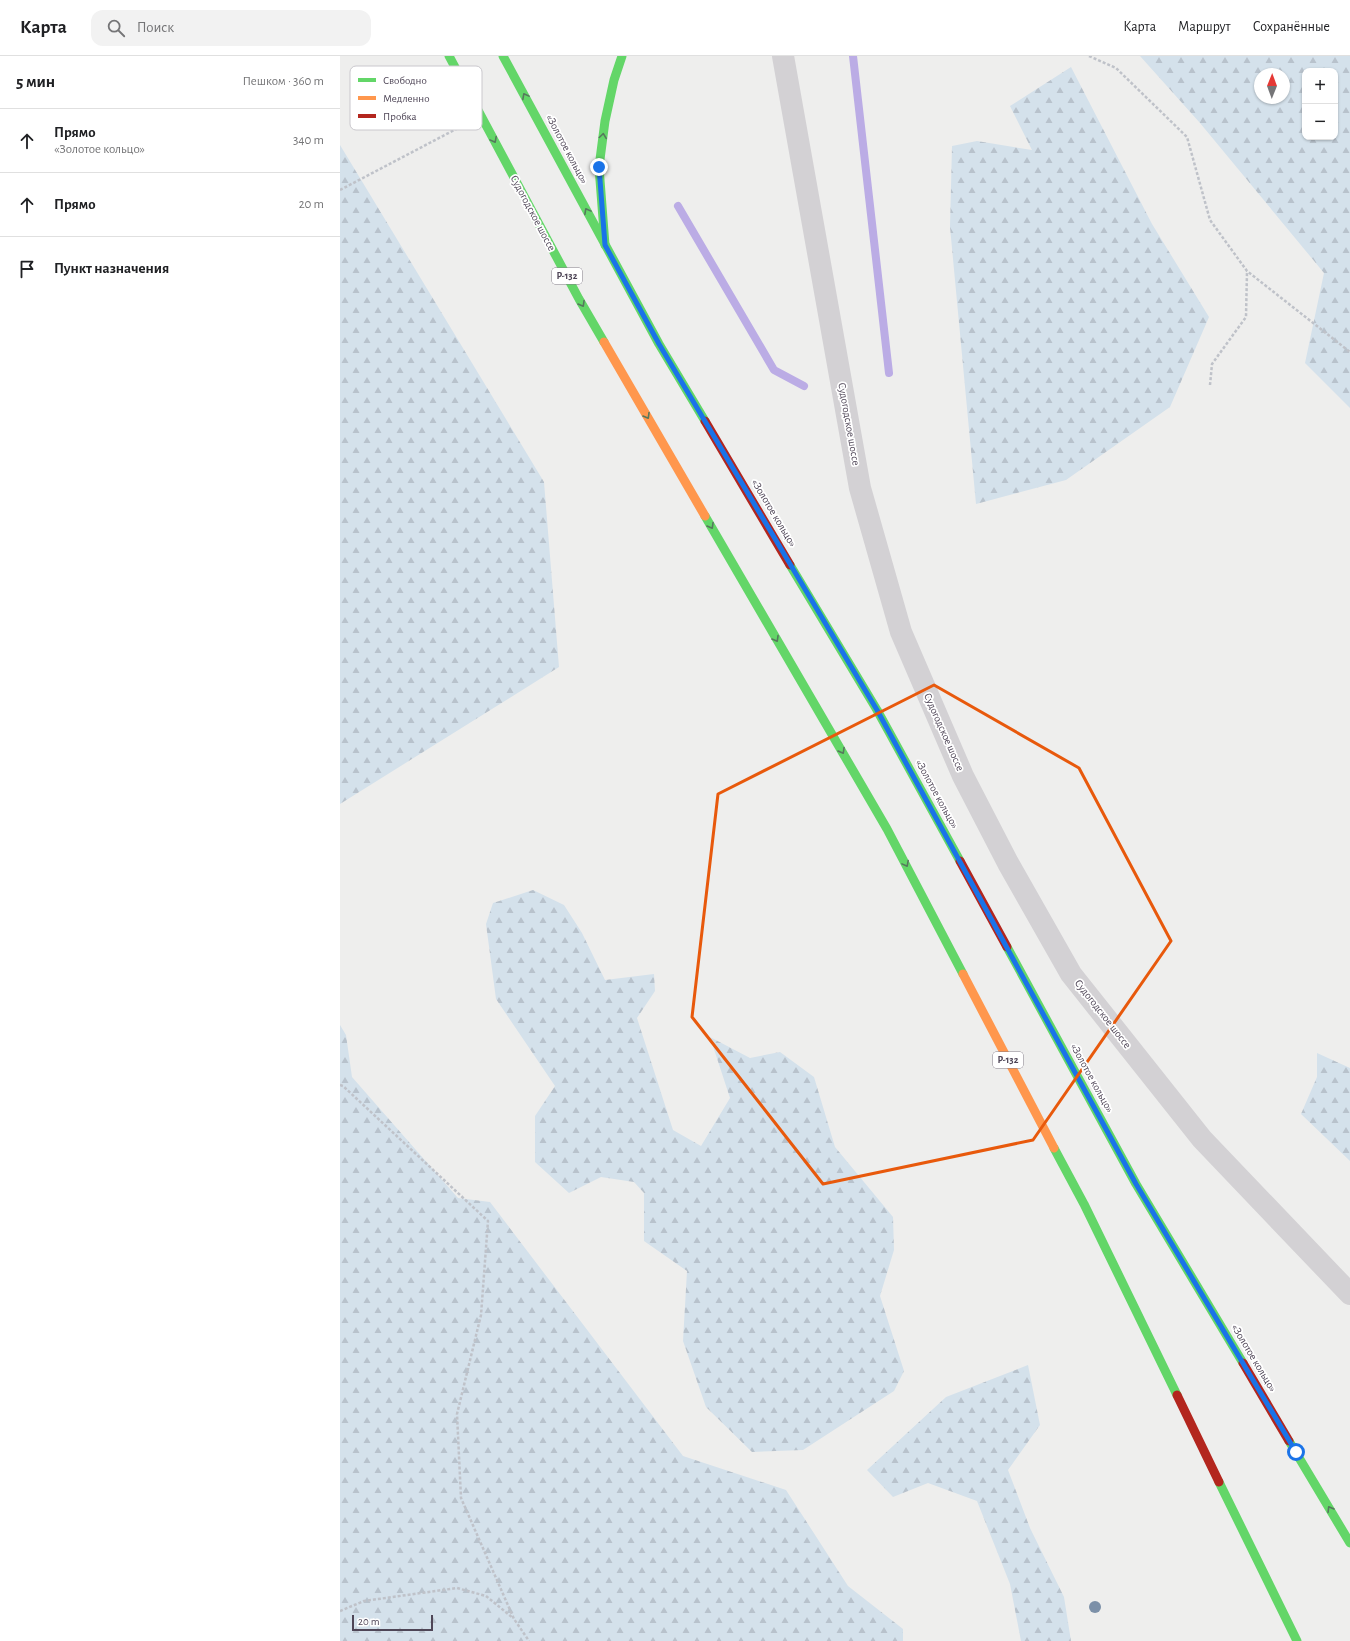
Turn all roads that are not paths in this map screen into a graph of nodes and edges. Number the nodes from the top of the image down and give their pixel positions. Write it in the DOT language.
graph roads {
  1 [pos="449,56"];
  2 [pos="503,56"];
  3 [pos="622,56"];
  4 [pos="783,56"];
  5 [pos="454,66"];
  6 [pos="482,118"];
  7 [pos="605,245"];
  8 [pos="1350,1294"];
  9 [pos="1350,1543"];
  10 [pos="1297,1641"];
  1 -- 5 [label="main road, Судогодское шоссе / Р-132, one-way"];
  7 -- 2 [label="main road, «Золотое кольцо», one-way"];
  7 -- 3 [label="main road, one-way"];
  4 -- 8 [label="street, Судогодское шоссе"];
  6 -- 10 [label="main road, Судогодское шоссе / Р-132, one-way"];
  9 -- 7 [label="main road, «Золотое кольцо», one-way"];
}
